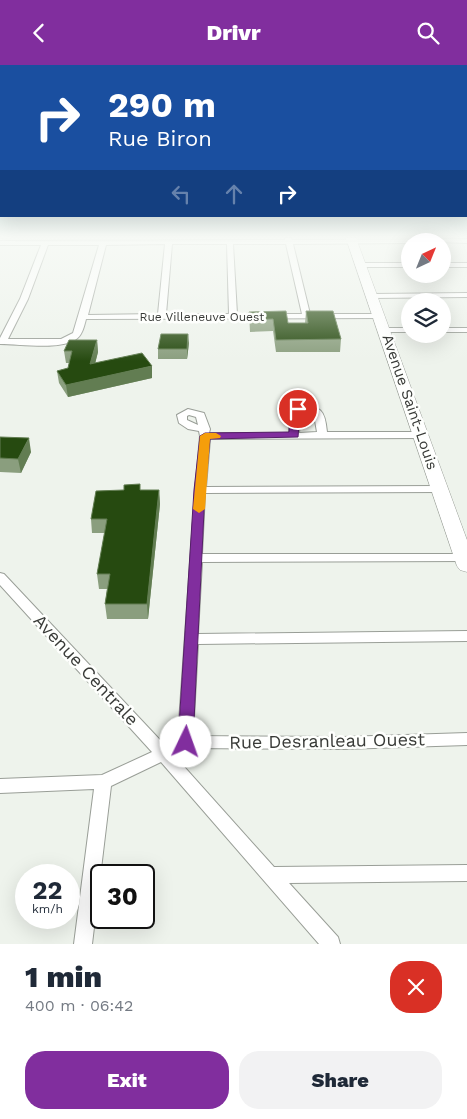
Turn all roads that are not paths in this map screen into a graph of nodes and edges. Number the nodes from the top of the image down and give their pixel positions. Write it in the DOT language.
graph roads {
  1 [pos="31,279"];
  2 [pos="94,279"];
  3 [pos="165,279"];
  4 [pos="232,279"];
  5 [pos="300,279"];
  6 [pos="367,279"];
  7 [pos="467,295"];
  8 [pos="373,296"];
  9 [pos="84,317"];
  10 [pos="162,317"];
  11 [pos="233,317"];
  12 [pos="307,317"];
  13 [pos="383,323"];
  14 [pos="401,328"];
  15 [pos="451,330"];
  16 [pos="467,330"];
  17 [pos="2,341"];
  18 [pos="294,435"];
  19 [pos="322,435"];
  20 [pos="422,435"];
  21 [pos="440,489"];
  22 [pos="200,490"];
  23 [pos="197,558"];
  24 [pos="466,562"];
  25 [pos="0,577"];
  26 [pos="467,636"];
  27 [pos="191,639"];
  28 [pos="467,739"];
  29 [pos="186,742"];
  30 [pos="161,751"];
  31 [pos="103,782"];
  32 [pos="0,786"];
  33 [pos="467,873"];
  34 [pos="270,875"];
  35 [pos="324,941"];
  36 [pos="82,944"];
  1 -- 17 [label="street"];
  2 -- 9 [label="street"];
  3 -- 10 [label="street"];
  4 -- 11 [label="street"];
  5 -- 12 [label="street"];
  6 -- 8 [label="main road, Avenue Saint-Louis"];
  7 -- 8 [label="street"];
  8 -- 13 [label="main road, Avenue Saint-Louis"];
  9 -- 10 [label="street, Rue Villeneuve Ouest"];
  9 -- 17 [label="street"];
  10 -- 11 [label="street, Rue Villeneuve Ouest"];
  11 -- 12 [label="street, Rue Villeneuve Ouest"];
  12 -- 13 [label="street, Rue Villeneuve Ouest"];
  13 -- 14 [label="street, Rue Villeneuve Ouest"];
  13 -- 20 [label="main road, Avenue Saint-Louis"];
  15 -- 16 [label="street"];
  18 -- 19 [label="street"];
  18 -- 19 [label="street"];
  18 -- 22 [label="street"];
  19 -- 20 [label="street"];
  20 -- 21 [label="main road, Avenue Saint-Louis"];
  21 -- 22 [label="street"];
  21 -- 24 [label="main road, Avenue Saint-Louis"];
  22 -- 23 [label="street"];
  23 -- 24 [label="street"];
  23 -- 27 [label="street"];
  25 -- 30 [label="street, Avenue Centrale"];
  26 -- 27 [label="street"];
  27 -- 29 [label="street"];
  28 -- 29 [label="street, Rue Desranleau Ouest"];
  29 -- 30 [label="street, Rue Desranleau Ouest"];
  30 -- 31 [label="street, Rue Desranleau Ouest"];
  30 -- 34 [label="street, Avenue Centrale"];
  31 -- 32 [label="street"];
  31 -- 36 [label="street"];
  33 -- 34 [label="street"];
  34 -- 35 [label="street, Avenue Centrale"];
}
